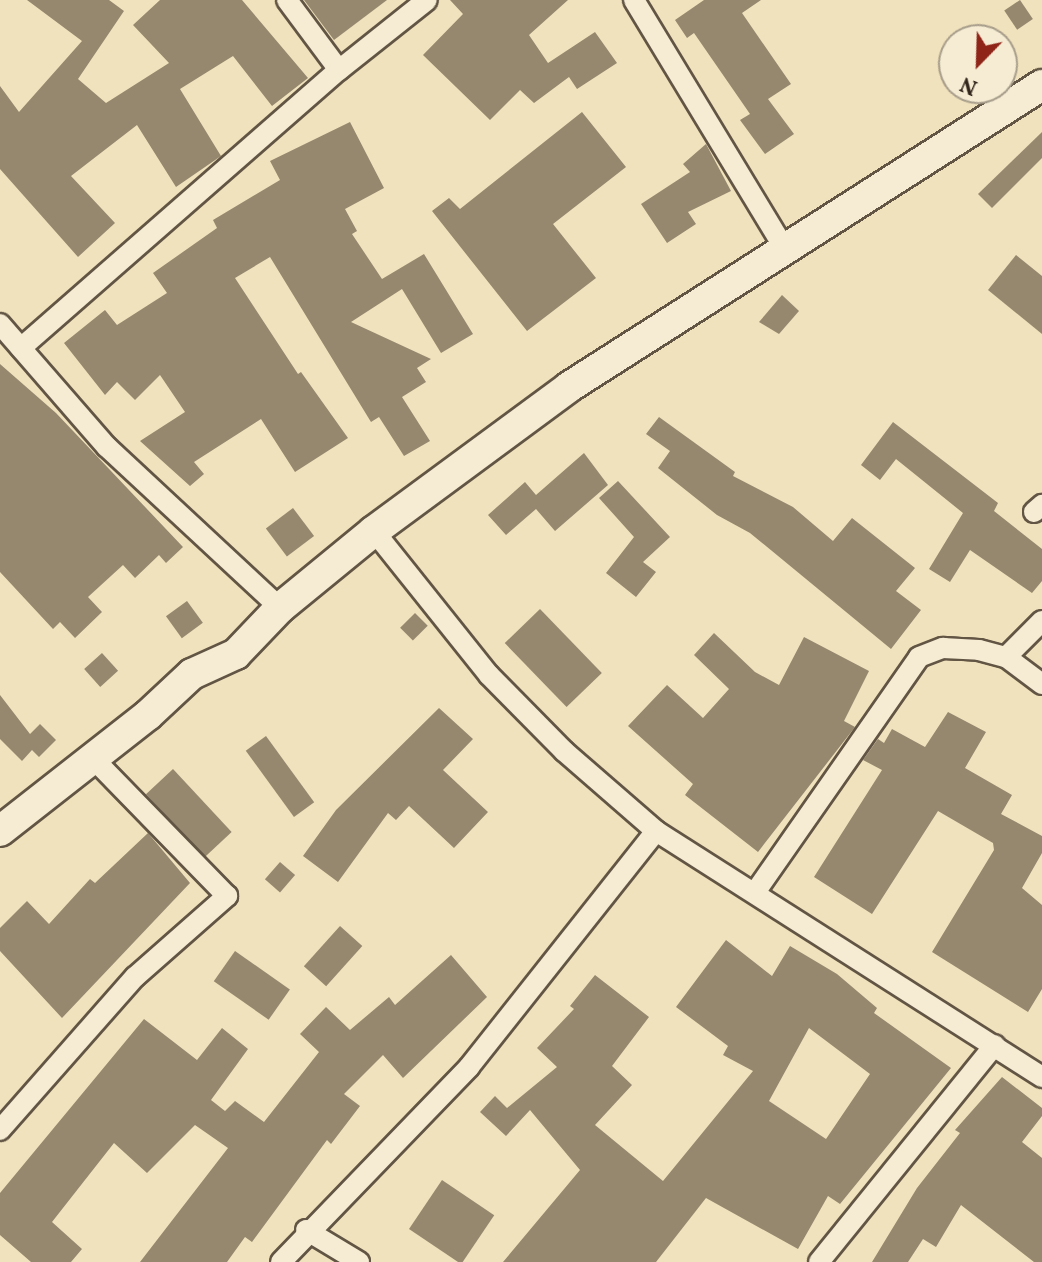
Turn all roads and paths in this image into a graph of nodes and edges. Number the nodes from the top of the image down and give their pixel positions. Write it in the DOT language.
graph roads {
  1 [pos="287,0"];
  2 [pos="427,0"];
  3 [pos="634,0"];
  4 [pos="339,70"];
  5 [pos="1038,94"];
  6 [pos="783,246"];
  7 [pos="0,324"];
  8 [pos="21,348"];
  9 [pos="374,531"];
  10 [pos="280,608"];
  11 [pos="1042,621"];
  12 [pos="1006,657"];
  13 [pos="1042,684"];
  14 [pos="92,757"];
  15 [pos="0,831"];
  16 [pos="656,831"];
  17 [pos="756,891"];
  18 [pos="995,1045"];
  19 [pos="1042,1077"];
  20 [pos="0,1130"];
  21 [pos="306,1230"];
  22 [pos="281,1262"];
  23 [pos="359,1262"];
  24 [pos="819,1262"];
  1 -- 4 [label="street"];
  2 -- 4 [label="street"];
  3 -- 6 [label="street"];
  4 -- 8 [label="street"];
  5 -- 6 [label="main road"];
  6 -- 9 [label="main road"];
  7 -- 8 [label="street"];
  8 -- 10 [label="street"];
  9 -- 10 [label="main road"];
  9 -- 16 [label="street"];
  10 -- 14 [label="main road"];
  11 -- 12 [label="street"];
  12 -- 13 [label="street"];
  12 -- 17 [label="street"];
  14 -- 15 [label="main road"];
  14 -- 20 [label="street"];
  16 -- 17 [label="street"];
  16 -- 21 [label="street"];
  17 -- 18 [label="street"];
  18 -- 19 [label="street"];
  18 -- 24 [label="street"];
  21 -- 22 [label="street"];
  21 -- 23 [label="street"];
}
